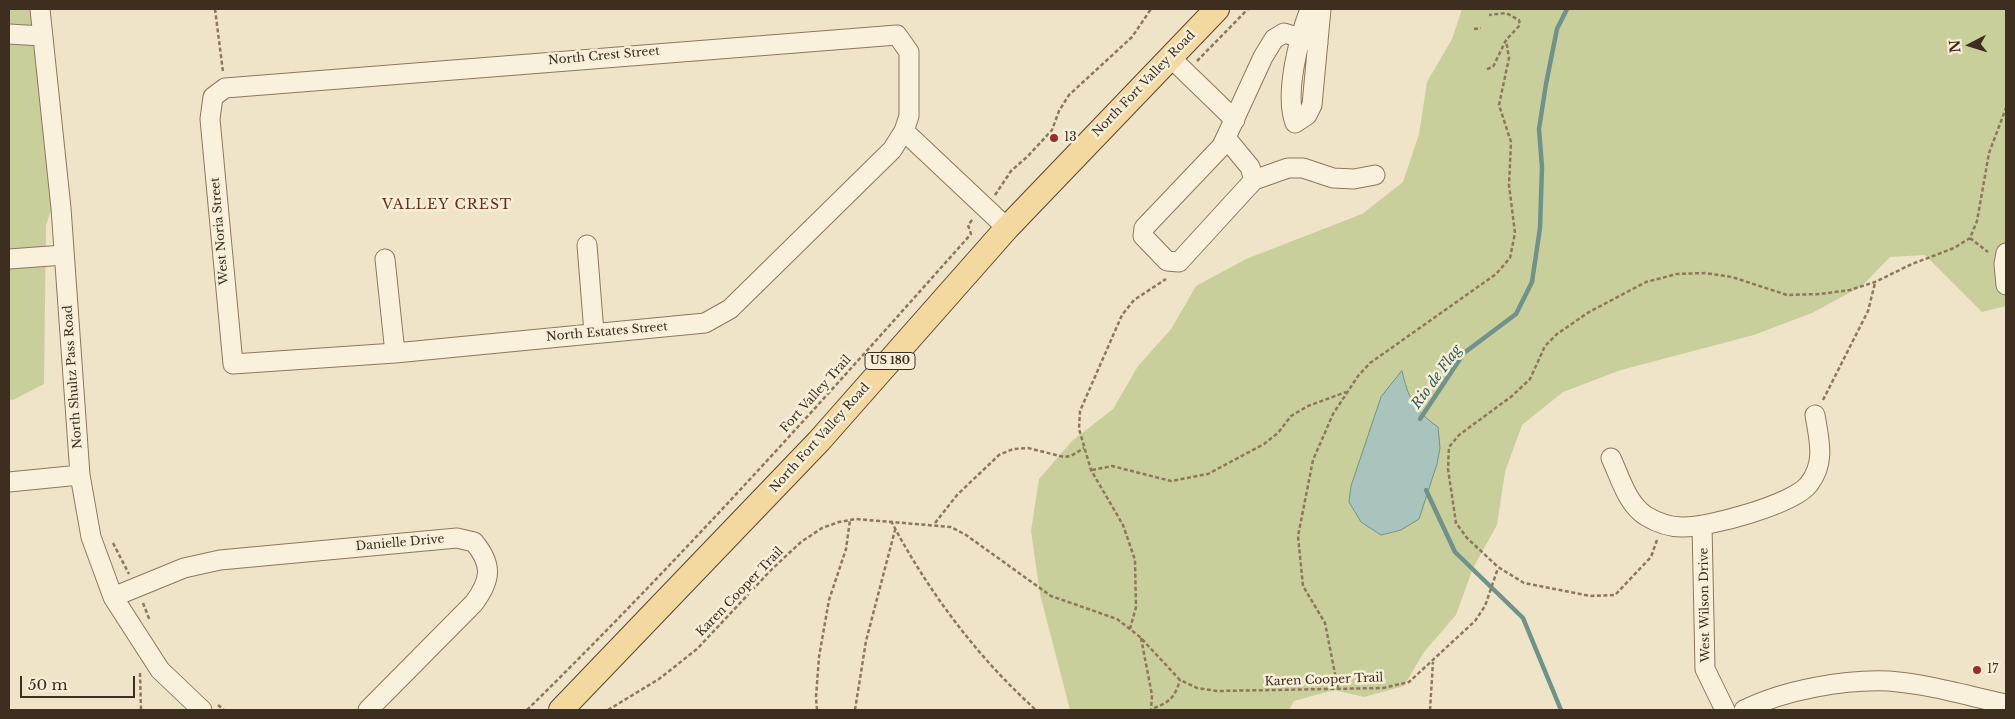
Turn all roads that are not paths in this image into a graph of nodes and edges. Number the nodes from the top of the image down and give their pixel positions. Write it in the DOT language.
graph roads {
  1 [pos="40,9"];
  2 [pos="1217,9"];
  3 [pos="1310,9"];
  4 [pos="1321,9"];
  5 [pos="9,34"];
  6 [pos="42,36"];
  7 [pos="1310,40"];
  8 [pos="1178,64"];
  9 [pos="219,93"];
  10 [pos="1235,120"];
  11 [pos="904,131"];
  12 [pos="1226,138"];
  13 [pos="1375,175"];
  14 [pos="1254,180"];
  15 [pos="1007,228"];
  16 [pos="588,245"];
  17 [pos="64,255"];
  18 [pos="2005,258"];
  19 [pos="9,259"];
  20 [pos="385,259"];
  21 [pos="2006,285"];
  22 [pos="594,333"];
  23 [pos="395,353"];
  24 [pos="233,364"];
  25 [pos="1815,415"];
  26 [pos="1611,458"];
  27 [pos="80,475"];
  28 [pos="9,482"];
  29 [pos="1702,525"];
  30 [pos="113,597"];
  31 [pos="2006,704"];
  32 [pos="209,707"];
  33 [pos="368,710"];
  34 [pos="561,710"];
  35 [pos="1725,710"];
  36 [pos="1744,710"];
  1 -- 6 [label="street, North Shultz Pass Road"];
  2 -- 8 [label="main road, North Fort Valley Road / US 180"];
  3 -- 7 [label="street"];
  4 -- 7 [label="street"];
  5 -- 6 [label="street"];
  6 -- 17 [label="street, North Shultz Pass Road"];
  7 -- 10 [label="street"];
  8 -- 10 [label="street"];
  8 -- 15 [label="main road, North Fort Valley Road / US 180"];
  9 -- 11 [label="street, North Crest Street"];
  9 -- 24 [label="street, West Noria Street"];
  10 -- 12 [label="street"];
  11 -- 15 [label="street"];
  11 -- 22 [label="street, North Estates Street"];
  12 -- 14 [label="street"];
  12 -- 14 [label="street"];
  13 -- 14 [label="street"];
  15 -- 34 [label="main road, North Fort Valley Road / US 180"];
  16 -- 22 [label="street"];
  17 -- 19 [label="street"];
  17 -- 27 [label="street, North Shultz Pass Road"];
  18 -- 21 [label="street"];
  20 -- 23 [label="street"];
  22 -- 23 [label="street, North Estates Street"];
  23 -- 24 [label="street, North Estates Street"];
  25 -- 29 [label="street"];
  26 -- 29 [label="street"];
  27 -- 28 [label="street"];
  27 -- 30 [label="street, North Shultz Pass Road"];
  29 -- 35 [label="street, West Wilson Drive"];
  30 -- 32 [label="street, North Shultz Pass Road"];
  30 -- 33 [label="street, Danielle Drive"];
  31 -- 36 [label="street"];
}
